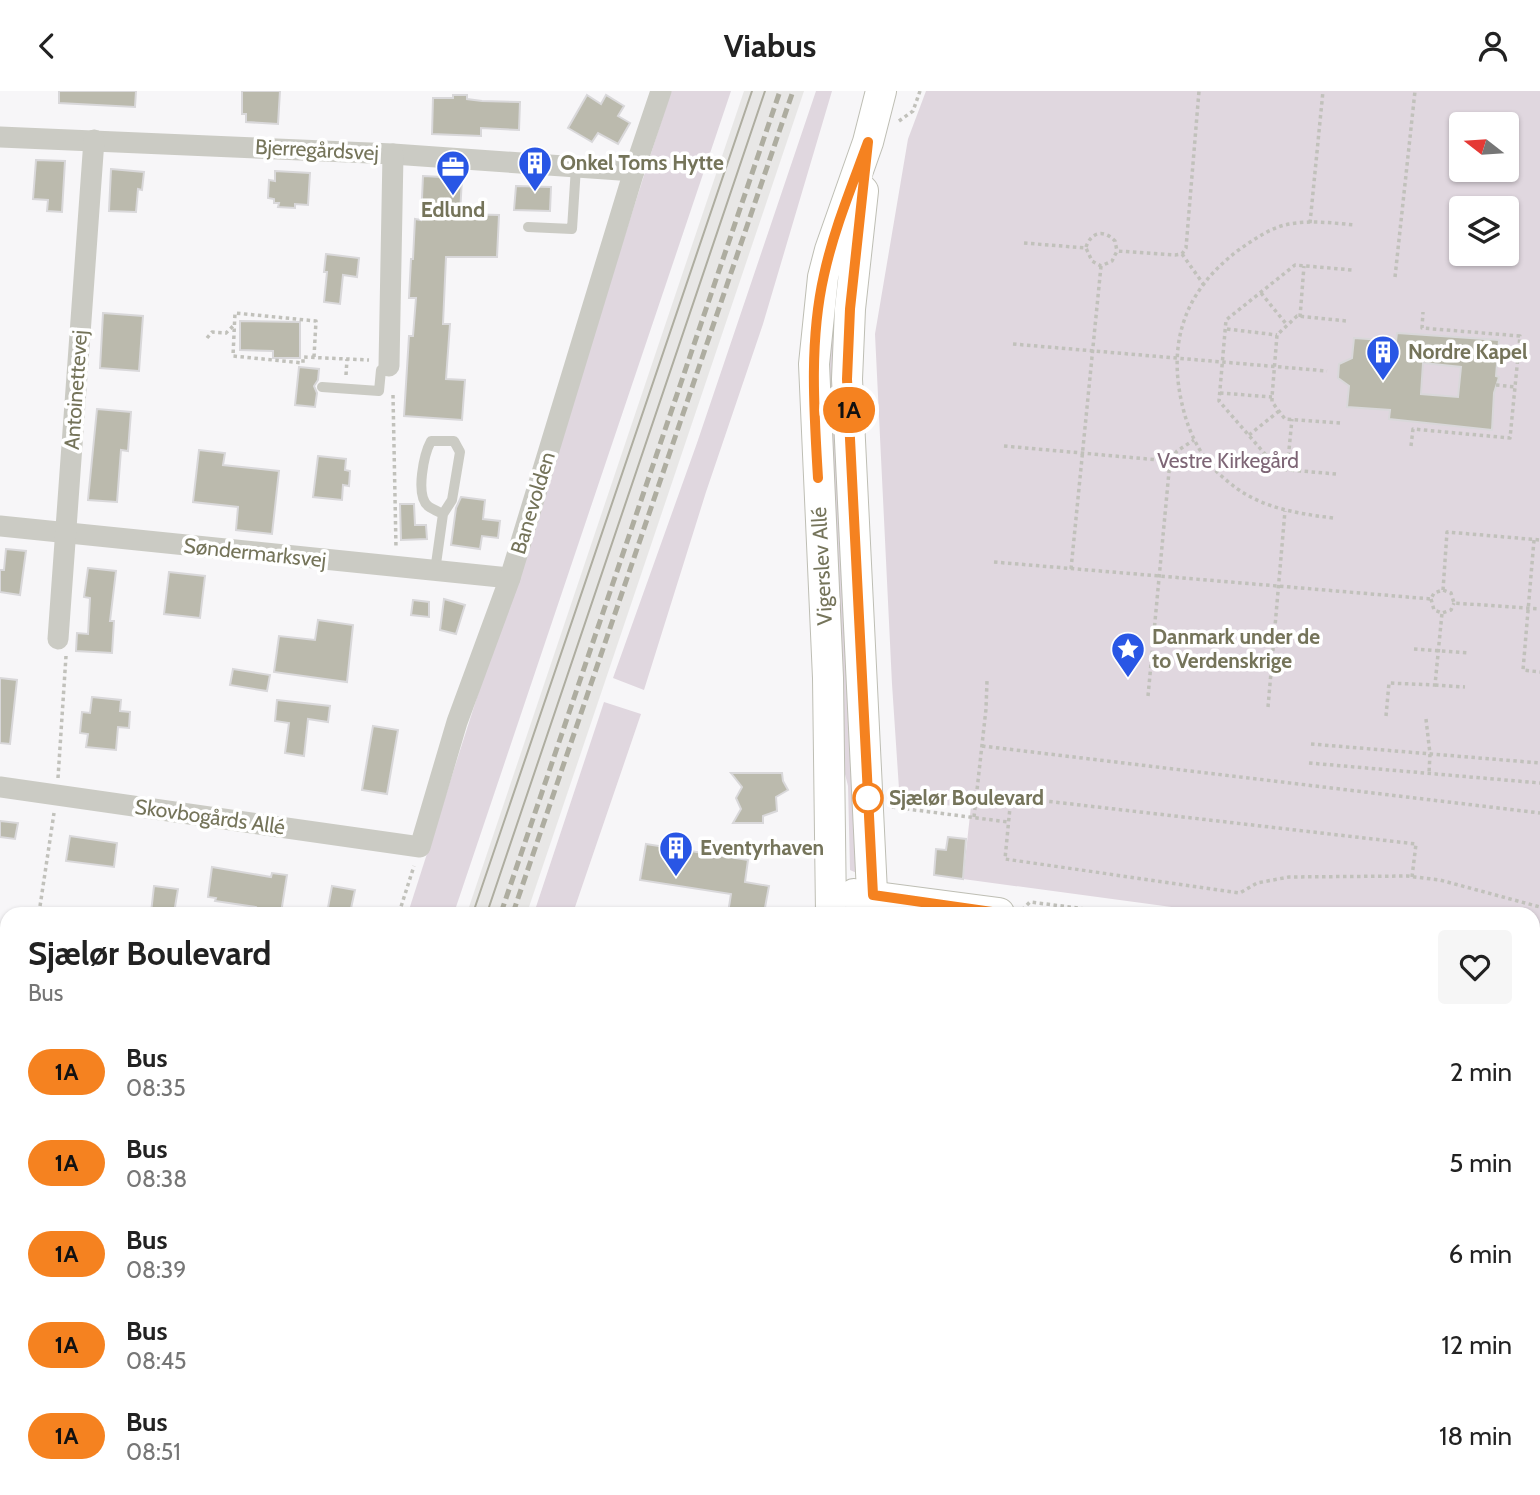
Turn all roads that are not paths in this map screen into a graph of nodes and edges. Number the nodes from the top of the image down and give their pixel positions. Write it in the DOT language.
graph roads {
  1 [pos="661,91"];
  2 [pos="881,91"];
  3 [pos="0,137"];
  4 [pos="94,140"];
  5 [pos="868,142"];
  6 [pos="393,154"];
  7 [pos="576,167"];
  8 [pos="635,171"];
  9 [pos="528,227"];
  10 [pos="389,363"];
  11 [pos="322,387"];
  12 [pos="443,514"];
  13 [pos="0,526"];
  14 [pos="66,534"];
  15 [pos="435,571"];
  16 [pos="510,578"];
  17 [pos="58,639"];
  18 [pos="0,787"];
  19 [pos="420,847"];
  20 [pos="831,903"];
  21 [pos="873,904"];
  22 [pos="915,907"];
  1 -- 8 [label="street, Banevolden"];
  2 -- 5 [label="street, Vigerslev Allé"];
  3 -- 4 [label="street, Bjerregårdsvej"];
  4 -- 6 [label="street, Bjerregårdsvej"];
  4 -- 14 [label="street, Antoinettevej"];
  5 -- 20 [label="street, Vigerslev Allé"];
  5 -- 21 [label="street, Vigerslev Allé"];
  6 -- 7 [label="street, Bjerregårdsvej"];
  6 -- 10 [label="street"];
  7 -- 8 [label="street, Bjerregårdsvej"];
  7 -- 9 [label="lane"];
  8 -- 16 [label="street, Banevolden"];
  10 -- 11 [label="lane"];
  12 -- 12 [label="lane"];
  12 -- 15 [label="lane"];
  13 -- 14 [label="street, Søndermarksvej"];
  14 -- 15 [label="street, Søndermarksvej"];
  14 -- 17 [label="street, Antoinettevej"];
  15 -- 16 [label="street, Søndermarksvej"];
  16 -- 19 [label="street, Banevolden"];
  18 -- 19 [label="street, Skovbogårds Allé"];
  20 -- 21 [label="street"];
  21 -- 22 [label="street"];
}
